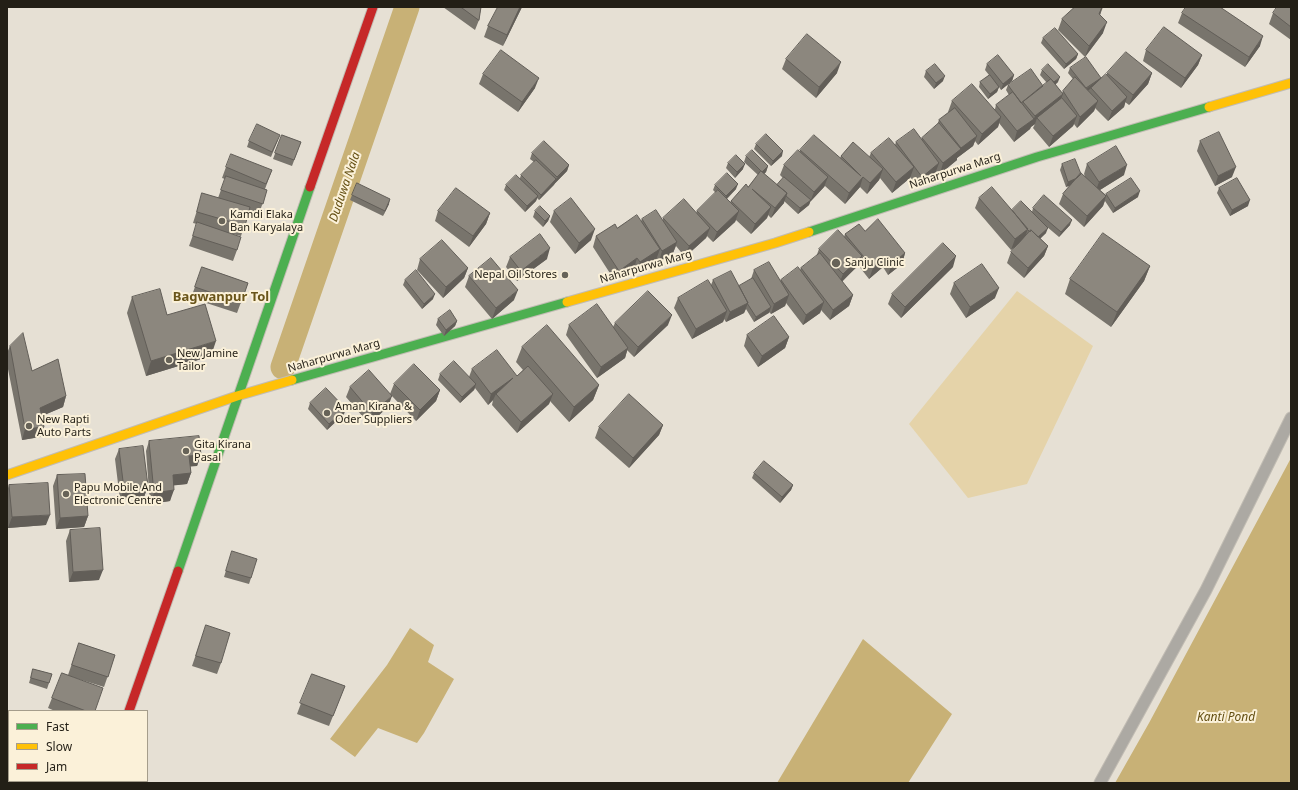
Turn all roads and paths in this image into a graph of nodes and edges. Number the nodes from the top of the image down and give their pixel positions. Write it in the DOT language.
graph roads {
  1 [pos="373,7"];
  2 [pos="1291,83"];
  3 [pos="237,396"];
  4 [pos="1291,418"];
  5 [pos="7,475"];
  6 [pos="129,710"];
  7 [pos="1100,783"];
  1 -- 3 [label="main road"];
  2 -- 3 [label="main road, Naharpurwa Marg"];
  3 -- 5 [label="main road, Naharpurwa Marg"];
  3 -- 6 [label="main road"];
  4 -- 7 [label="lane"];
}
